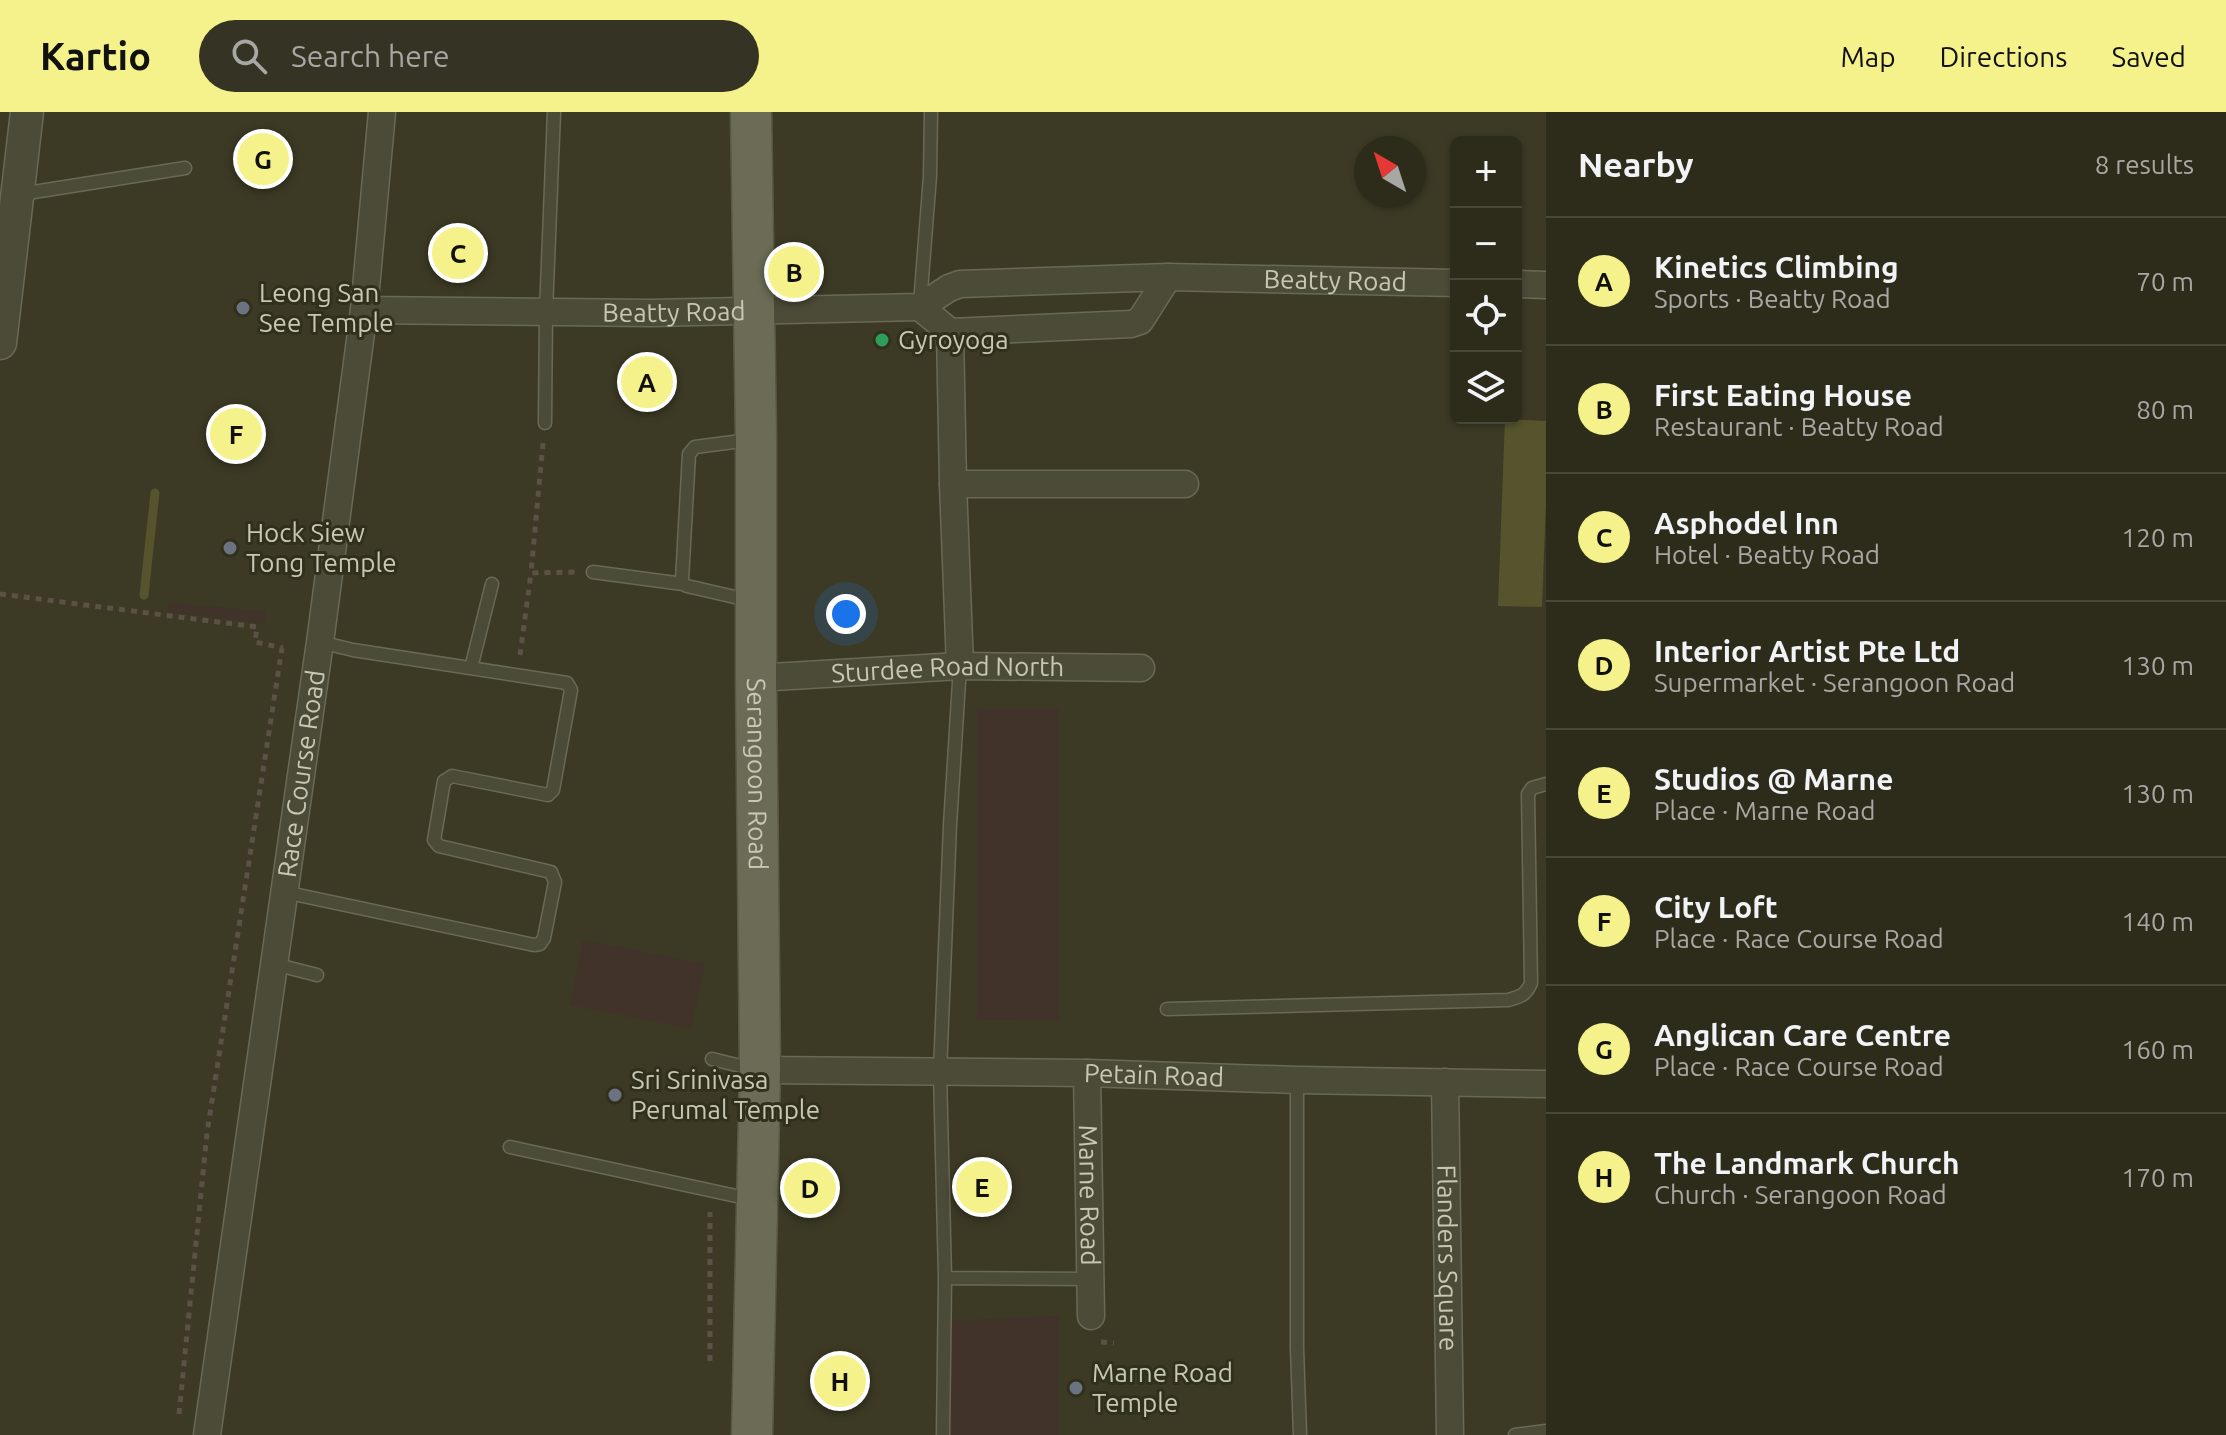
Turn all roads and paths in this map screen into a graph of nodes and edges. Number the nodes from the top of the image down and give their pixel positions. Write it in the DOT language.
graph roads {
  1 [pos="27,112"];
  2 [pos="382,112"];
  3 [pos="554,112"];
  4 [pos="751,112"];
  5 [pos="931,112"];
  6 [pos="185,168"];
  7 [pos="18,195"];
  8 [pos="1168,277"];
  9 [pos="1450,283"];
  10 [pos="1522,284"];
  11 [pos="1546,285"];
  12 [pos="3,291"];
  13 [pos="920,307"];
  14 [pos="364,310"];
  15 [pos="546,312"];
  16 [pos="753,312"];
  17 [pos="950,332"];
  18 [pos="0,343"];
  19 [pos="545,423"];
  20 [pos="756,439"];
  21 [pos="953,484"];
  22 [pos="1185,484"];
  23 [pos="593,572"];
  24 [pos="531,573"];
  25 [pos="492,584"];
  26 [pos="683,584"];
  27 [pos="0,594"];
  28 [pos="756,602"];
  29 [pos="319,647"];
  30 [pos="282,648"];
  31 [pos="960,666"];
  32 [pos="471,668"];
  33 [pos="1141,668"];
  34 [pos="518,675"];
  35 [pos="756,678"];
  36 [pos="1546,784"];
  37 [pos="284,892"];
  38 [pos="274,964"];
  39 [pos="317,975"];
  40 [pos="1167,1009"];
  41 [pos="712,1059"];
  42 [pos="760,1070"];
  43 [pos="940,1072"];
  44 [pos="1087,1073"];
  45 [pos="1297,1080"];
  46 [pos="1445,1082"];
  47 [pos="1546,1084"];
  48 [pos="510,1147"];
  49 [pos="710,1191"];
  50 [pos="758,1201"];
  51 [pos="945,1278"];
  52 [pos="1091,1279"];
  53 [pos="1091,1316"];
  54 [pos="710,1361"];
  55 [pos="178,1419"];
  56 [pos="1546,1431"];
  57 [pos="207,1435"];
  58 [pos="752,1435"];
  59 [pos="943,1435"];
  60 [pos="1300,1435"];
  61 [pos="1450,1435"];
  62 [pos="1515,1435"];
  1 -- 7 [label="street"];
  2 -- 14 [label="street, Race Course Road"];
  3 -- 15 [label="lane"];
  4 -- 16 [label="main road, Serangoon Road"];
  5 -- 13 [label="lane"];
  6 -- 7 [label="lane"];
  7 -- 12 [label="street"];
  8 -- 9 [label="street, Beatty Road"];
  8 -- 13 [label="street, Beatty Road"];
  8 -- 17 [label="street"];
  10 -- 11 [label="street"];
  12 -- 18 [label="street"];
  13 -- 16 [label="street, Beatty Road"];
  13 -- 17 [label="street"];
  14 -- 15 [label="street, Beatty Road"];
  14 -- 29 [label="street, Race Course Road"];
  15 -- 16 [label="street, Beatty Road"];
  15 -- 19 [label="lane"];
  16 -- 20 [label="main road, Serangoon Road"];
  17 -- 21 [label="street"];
  19 -- 24 [label="path"];
  20 -- 26 [label="lane"];
  20 -- 28 [label="main road, Serangoon Road"];
  21 -- 22 [label="street"];
  21 -- 31 [label="street"];
  23 -- 24 [label="path"];
  23 -- 26 [label="lane"];
  24 -- 34 [label="path"];
  25 -- 32 [label="lane"];
  26 -- 28 [label="lane"];
  27 -- 30 [label="path"];
  28 -- 35 [label="main road, Serangoon Road"];
  29 -- 30 [label="path"];
  29 -- 32 [label="lane"];
  29 -- 37 [label="street, Race Course Road"];
  30 -- 55 [label="path"];
  31 -- 33 [label="street, Sturdee Road North"];
  31 -- 35 [label="street, Sturdee Road North"];
  31 -- 43 [label="lane"];
  32 -- 34 [label="lane"];
  34 -- 37 [label="lane"];
  35 -- 42 [label="main road, Serangoon Road"];
  36 -- 40 [label="lane"];
  37 -- 38 [label="street, Race Course Road"];
  38 -- 39 [label="lane"];
  38 -- 57 [label="street, Race Course Road"];
  41 -- 42 [label="lane"];
  42 -- 43 [label="street, Petain Road"];
  42 -- 50 [label="main road, Serangoon Road"];
  43 -- 44 [label="street, Petain Road"];
  43 -- 51 [label="lane"];
  44 -- 45 [label="street, Petain Road"];
  44 -- 52 [label="street, Marne Road"];
  45 -- 46 [label="street, Petain Road"];
  45 -- 60 [label="lane"];
  46 -- 47 [label="street, Petain Road"];
  46 -- 61 [label="street, Flanders Square"];
  48 -- 49 [label="lane"];
  49 -- 50 [label="lane"];
  49 -- 54 [label="path"];
  50 -- 58 [label="main road, Serangoon Road"];
  51 -- 52 [label="lane"];
  51 -- 59 [label="lane"];
  52 -- 53 [label="street, Marne Road"];
  56 -- 62 [label="lane"];
}
